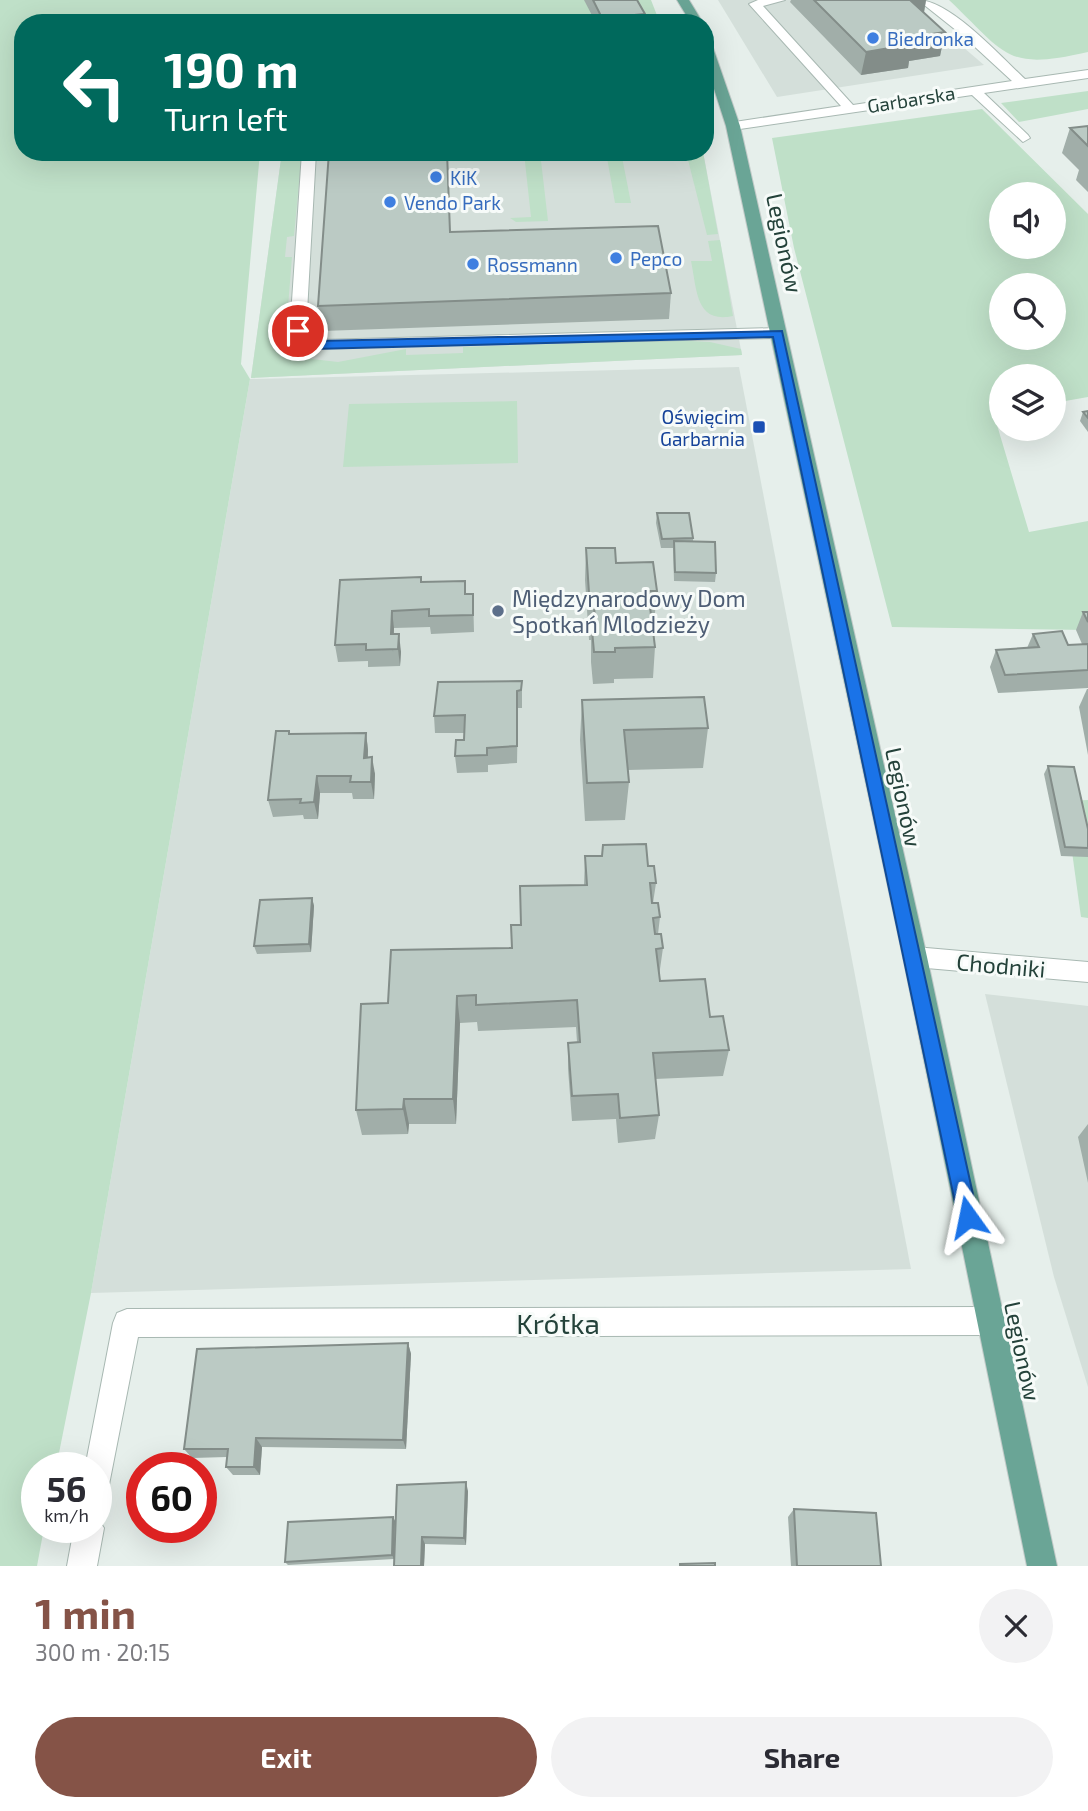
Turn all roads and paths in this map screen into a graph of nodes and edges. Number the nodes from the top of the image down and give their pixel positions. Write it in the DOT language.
graph roads {
  1 [pos="779,0"];
  2 [pos="924,0"];
  3 [pos="714,69"];
  4 [pos="1088,74"];
  5 [pos="1021,83"];
  6 [pos="974,90"];
  7 [pos="850,109"];
  8 [pos="733,126"];
  9 [pos="1023,138"];
  10 [pos="308,161"];
  11 [pos="778,333"];
  12 [pos="915,957"];
  13 [pos="1088,972"];
  14 [pos="990,1321"];
  15 [pos="103,1452"];
  16 [pos="86,1543"];
  17 [pos="82,1566"];
  18 [pos="1042,1566"];
  1 -- 7 [label="street"];
  2 -- 5 [label="street"];
  3 -- 8 [label="main road, Legionów"];
  4 -- 5 [label="street, Garbarska"];
  5 -- 6 [label="street, Garbarska"];
  6 -- 7 [label="street, Garbarska"];
  6 -- 9 [label="street"];
  7 -- 8 [label="street, Garbarska"];
  8 -- 11 [label="main road, Legionów"];
  10 -- 11 [label="street"];
  11 -- 12 [label="main road, Legionów"];
  12 -- 13 [label="street, Chodniki"];
  12 -- 14 [label="main road, Legionów"];
  14 -- 15 [label="street, Krótka"];
  14 -- 18 [label="main road, Legionów"];
  16 -- 17 [label="street"];
}
